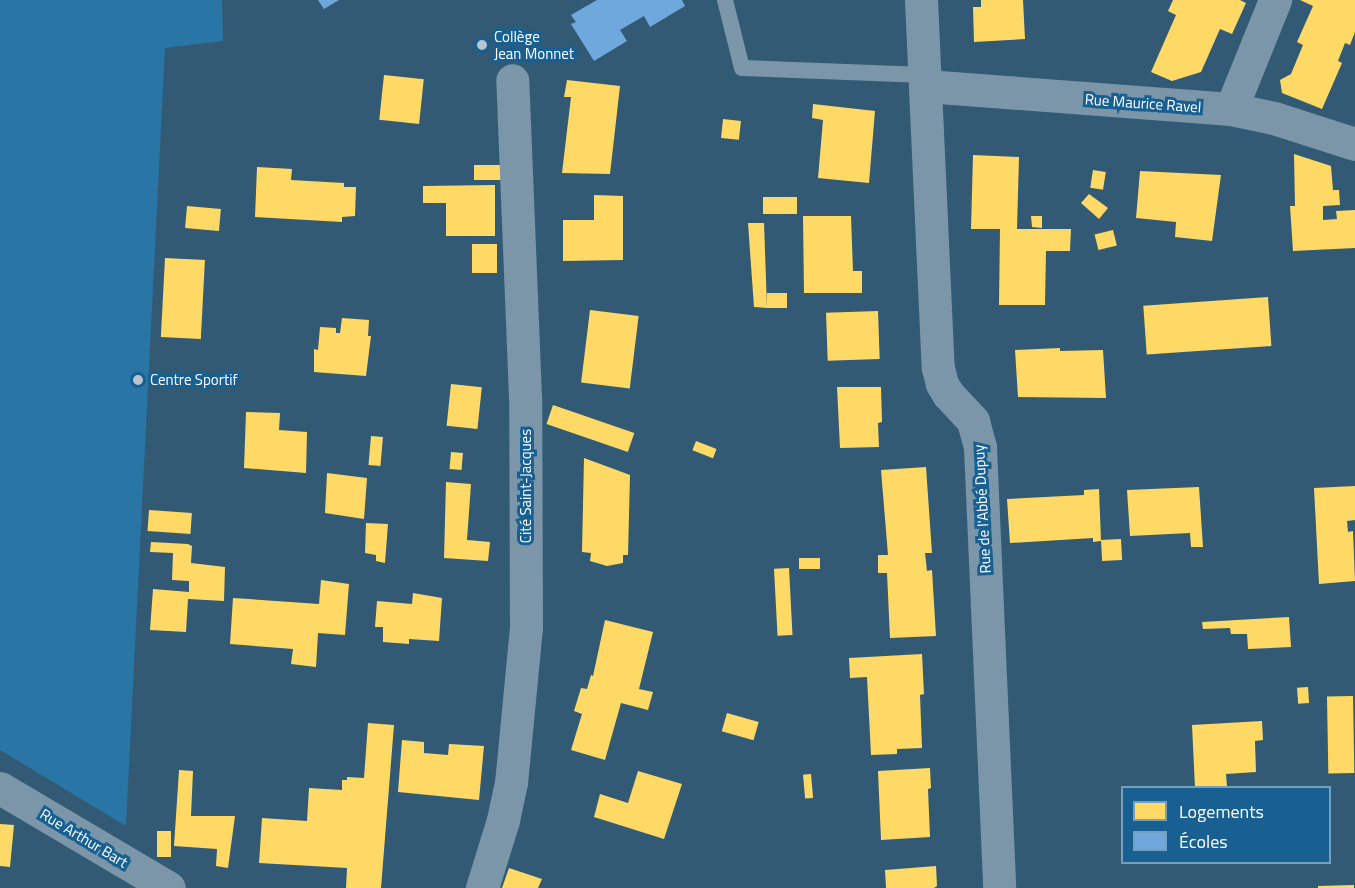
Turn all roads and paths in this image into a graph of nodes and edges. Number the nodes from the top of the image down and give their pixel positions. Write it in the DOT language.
graph roads {
  1 [pos="725,0"];
  2 [pos="921,0"];
  3 [pos="1275,0"];
  4 [pos="512,80"];
  5 [pos="925,81"];
  6 [pos="1231,109"];
  7 [pos="1355,144"];
  8 [pos="0,788"];
  9 [pos="169,888"];
  10 [pos="482,888"];
  11 [pos="999,888"];
  1 -- 5 [label="lane"];
  2 -- 5 [label="street, Rue de l'Abbé Dupuy"];
  3 -- 6 [label="street"];
  4 -- 10 [label="street, Cité Saint-Jacques"];
  5 -- 6 [label="street, Rue Maurice Ravel"];
  5 -- 11 [label="street, Rue de l'Abbé Dupuy"];
  6 -- 7 [label="street, Rue Maurice Ravel"];
  8 -- 9 [label="street, Rue Arthur Bart"];
}
